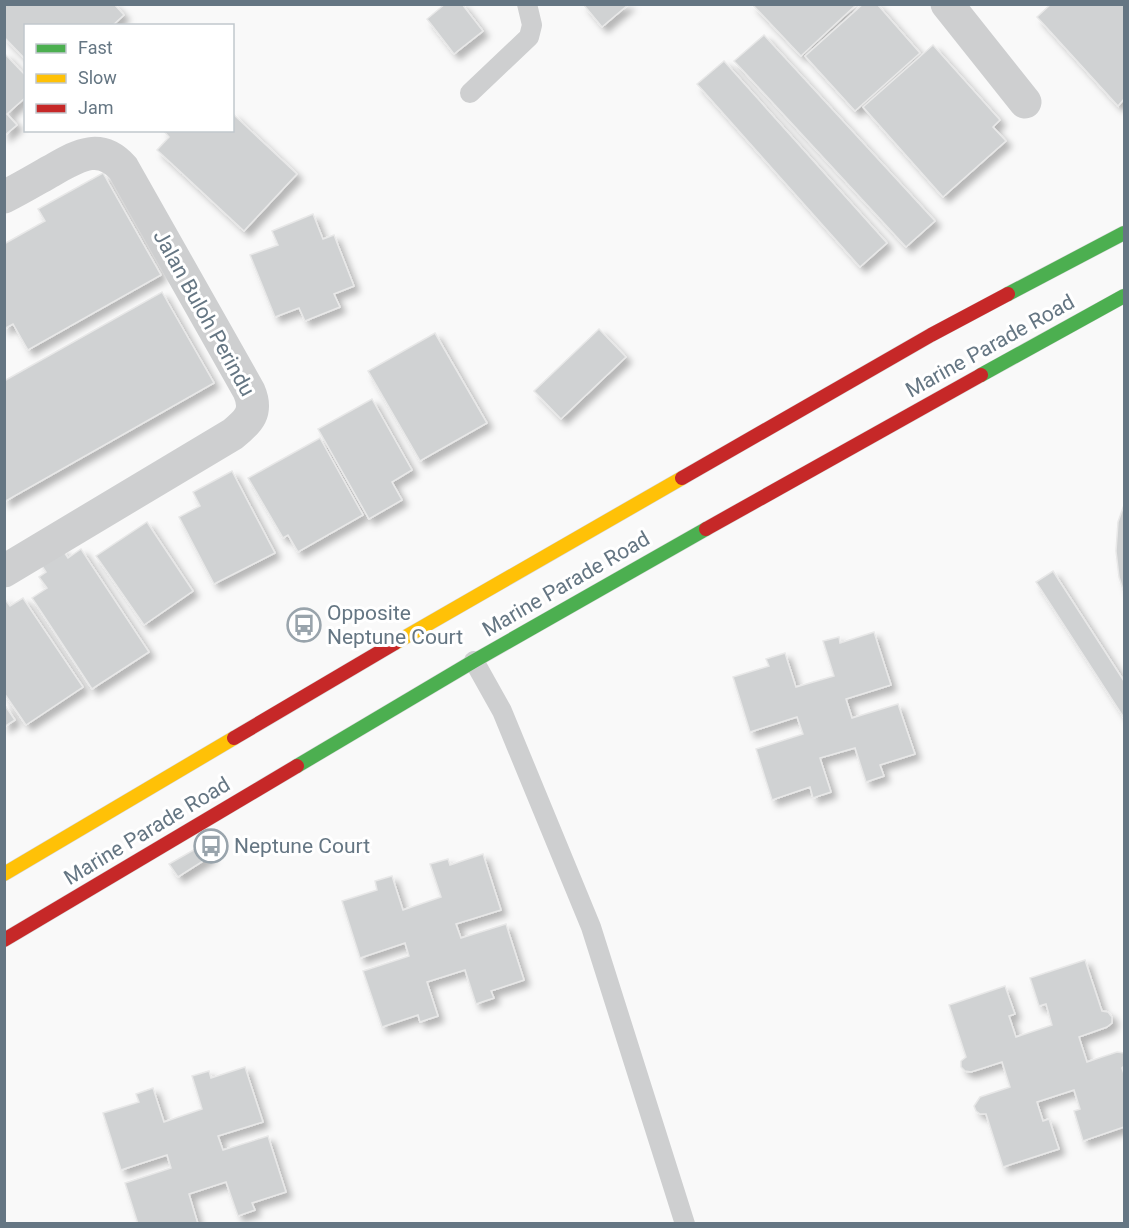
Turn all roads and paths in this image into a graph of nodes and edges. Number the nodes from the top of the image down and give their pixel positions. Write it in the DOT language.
graph roads {
  1 [pos="527,4"];
  2 [pos="947,4"];
  3 [pos="470,93"];
  4 [pos="1025,102"];
  5 [pos="4,197"];
  6 [pos="1125,233"];
  7 [pos="1125,296"];
  8 [pos="4,571"];
  9 [pos="474,661"];
  10 [pos="4,874"];
  11 [pos="4,940"];
  12 [pos="685,1224"];
  1 -- 3 [label="lane"];
  2 -- 4 [label="street"];
  5 -- 8 [label="street, Jalan Buloh Perindu"];
  6 -- 10 [label="main road, Marine Parade Road"];
  7 -- 9 [label="main road, Marine Parade Road"];
  9 -- 11 [label="main road, Marine Parade Road"];
  9 -- 12 [label="lane"];
}
